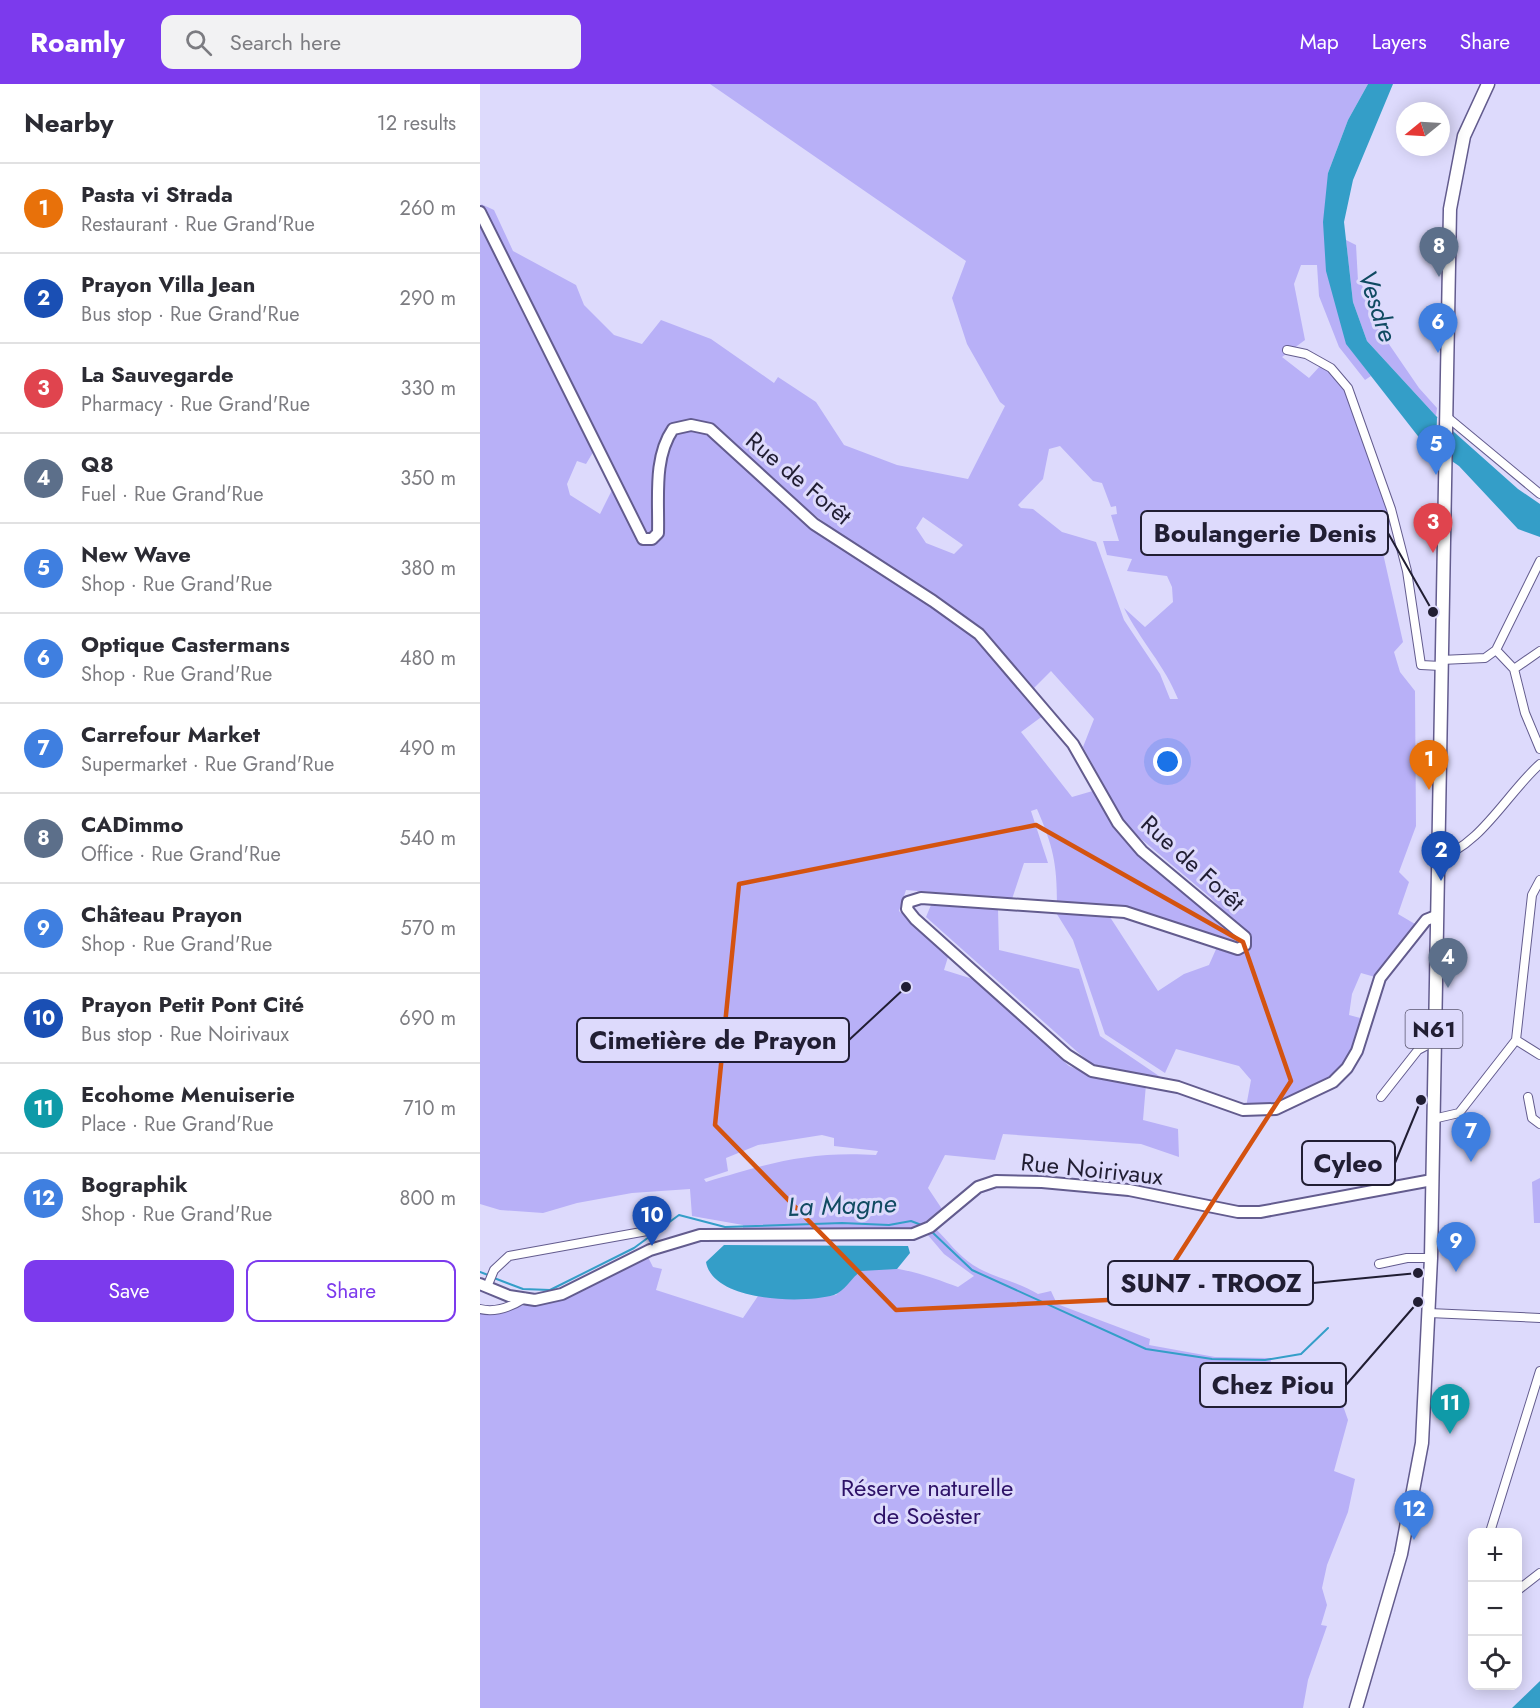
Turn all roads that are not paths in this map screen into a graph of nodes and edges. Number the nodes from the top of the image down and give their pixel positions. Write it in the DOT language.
graph roads {
  1 [pos="1488,84"];
  2 [pos="480,212"];
  3 [pos="1287,350"];
  4 [pos="1446,419"];
  5 [pos="1540,494"];
  6 [pos="1540,561"];
  7 [pos="1496,650"];
  8 [pos="1540,651"];
  9 [pos="1441,663"];
  10 [pos="1514,669"];
  11 [pos="1540,749"];
  12 [pos="1540,764"];
  13 [pos="1437,858"];
  14 [pos="1540,880"];
  15 [pos="1436,916"];
  16 [pos="1516,1040"];
  17 [pos="1433,1042"];
  18 [pos="1540,1055"];
  19 [pos="1381,1097"];
  20 [pos="1528,1097"];
  21 [pos="1433,1119"];
  22 [pos="1540,1124"];
  23 [pos="1432,1180"];
  24 [pos="647,1231"];
  25 [pos="1431,1258"];
  26 [pos="1379,1264"];
  27 [pos="485,1283"];
  28 [pos="525,1298"];
  29 [pos="480,1309"];
  30 [pos="1430,1313"];
  31 [pos="1540,1318"];
  32 [pos="1540,1371"];
  33 [pos="1492,1528"];
  34 [pos="1540,1573"];
  35 [pos="1522,1587"];
  36 [pos="1356,1708"];
  1 -- 4 [label="main road, N61"];
  2 -- 15 [label="street, Rue de Forêt"];
  3 -- 9 [label="street"];
  4 -- 5 [label="street"];
  4 -- 9 [label="main road, N61"];
  6 -- 7 [label="street"];
  7 -- 9 [label="street"];
  7 -- 10 [label="street"];
  8 -- 10 [label="street"];
  9 -- 13 [label="main road, N61"];
  10 -- 11 [label="street"];
  12 -- 13 [label="street"];
  13 -- 15 [label="main road, N61"];
  14 -- 16 [label="street"];
  15 -- 17 [label="main road, N61"];
  16 -- 18 [label="street"];
  16 -- 21 [label="street"];
  17 -- 19 [label="street"];
  17 -- 21 [label="main road, N61"];
  20 -- 22 [label="street"];
  21 -- 23 [label="main road, N61"];
  23 -- 25 [label="main road, N61"];
  23 -- 28 [label="street, Rue Noirivaux"];
  24 -- 27 [label="street"];
  25 -- 26 [label="street"];
  25 -- 30 [label="main road, N61"];
  27 -- 28 [label="street, Rue Noirivaux"];
  28 -- 29 [label="street"];
  30 -- 31 [label="street"];
  30 -- 36 [label="main road, N61"];
  32 -- 33 [label="street"];
  34 -- 35 [label="street"];
}
